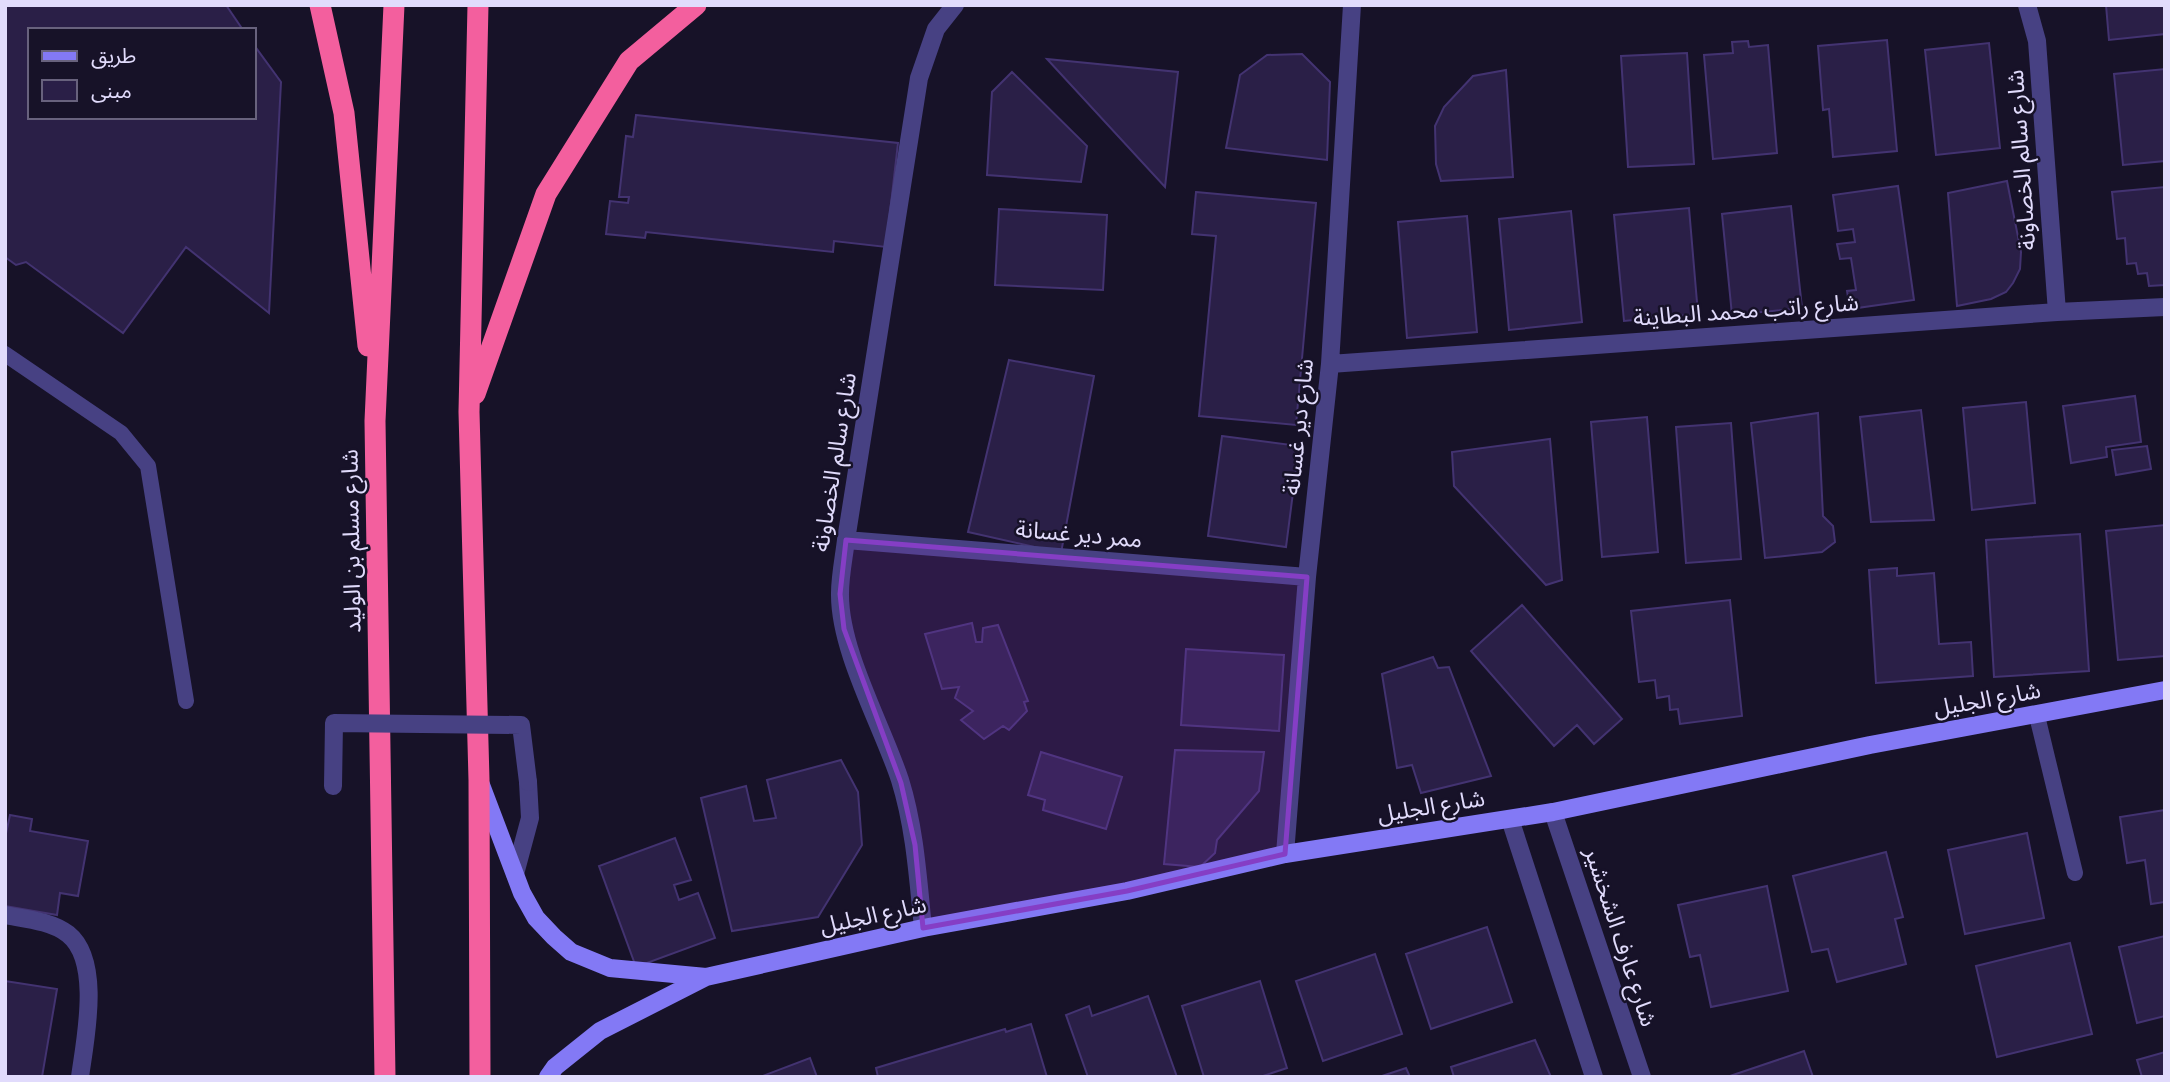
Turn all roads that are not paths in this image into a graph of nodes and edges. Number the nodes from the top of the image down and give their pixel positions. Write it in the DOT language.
graph roads {
  1 [pos="320,5"];
  2 [pos="394,5"];
  3 [pos="478,5"];
  4 [pos="696,5"];
  5 [pos="956,5"];
  6 [pos="1352,5"];
  7 [pos="2027,5"];
  8 [pos="2165,307"];
  9 [pos="2057,312"];
  10 [pos="5,354"];
  11 [pos="1331,364"];
  12 [pos="469,412"];
  13 [pos="375,421"];
  14 [pos="846,540"];
  15 [pos="1307,577"];
  16 [pos="2165,690"];
  17 [pos="186,701"];
  18 [pos="2036,716"];
  19 [pos="479,780"];
  20 [pos="333,786"];
  21 [pos="1553,812"];
  22 [pos="1510,819"];
  23 [pos="1285,854"];
  24 [pos="2075,873"];
  25 [pos="515,874"];
  26 [pos="5,915"];
  27 [pos="923,928"];
  28 [pos="706,977"];
  29 [pos="80,1077"];
  30 [pos="385,1077"];
  31 [pos="480,1077"];
  32 [pos="548,1077"];
  33 [pos="1594,1077"];
  34 [pos="1642,1077"];
  1 -- 13 [label="highway"];
  2 -- 13 [label="highway, شارع مسلم بن الوليد"];
  3 -- 12 [label="highway"];
  4 -- 12 [label="highway"];
  5 -- 14 [label="street, شارع سالم الخصاونة"];
  6 -- 11 [label="street, شارع دير غسانة"];
  7 -- 9 [label="street, شارع سالم الخصاونة"];
  8 -- 9 [label="street, شارع راتب محمد البطاينة"];
  9 -- 11 [label="street, شارع راتب محمد البطاينة"];
  10 -- 17 [label="lane"];
  11 -- 15 [label="street, شارع دير غسانة"];
  12 -- 19 [label="highway"];
  13 -- 30 [label="highway, شارع مسلم بن الوليد"];
  14 -- 15 [label="street, ممر دير غسانة"];
  14 -- 27 [label="street, شارع سالم الخصاونة"];
  15 -- 23 [label="street, شارع دير غسانة"];
  16 -- 18 [label="street, شارع الجليل"];
  18 -- 21 [label="street, شارع الجليل"];
  18 -- 24 [label="lane"];
  19 -- 25 [label="street, شارع الجليل"];
  19 -- 31 [label="highway"];
  20 -- 25 [label="street, bridge"];
  21 -- 22 [label="street, شارع الجليل"];
  21 -- 34 [label="street, شارع عارف الشخشير"];
  22 -- 23 [label="street, شارع الجليل"];
  22 -- 33 [label="street"];
  23 -- 27 [label="street, شارع الجليل"];
  25 -- 28 [label="street, شارع الجليل"];
  26 -- 29 [label="street"];
  27 -- 28 [label="street, شارع الجليل"];
  28 -- 32 [label="street, شارع الجليل"];
}
